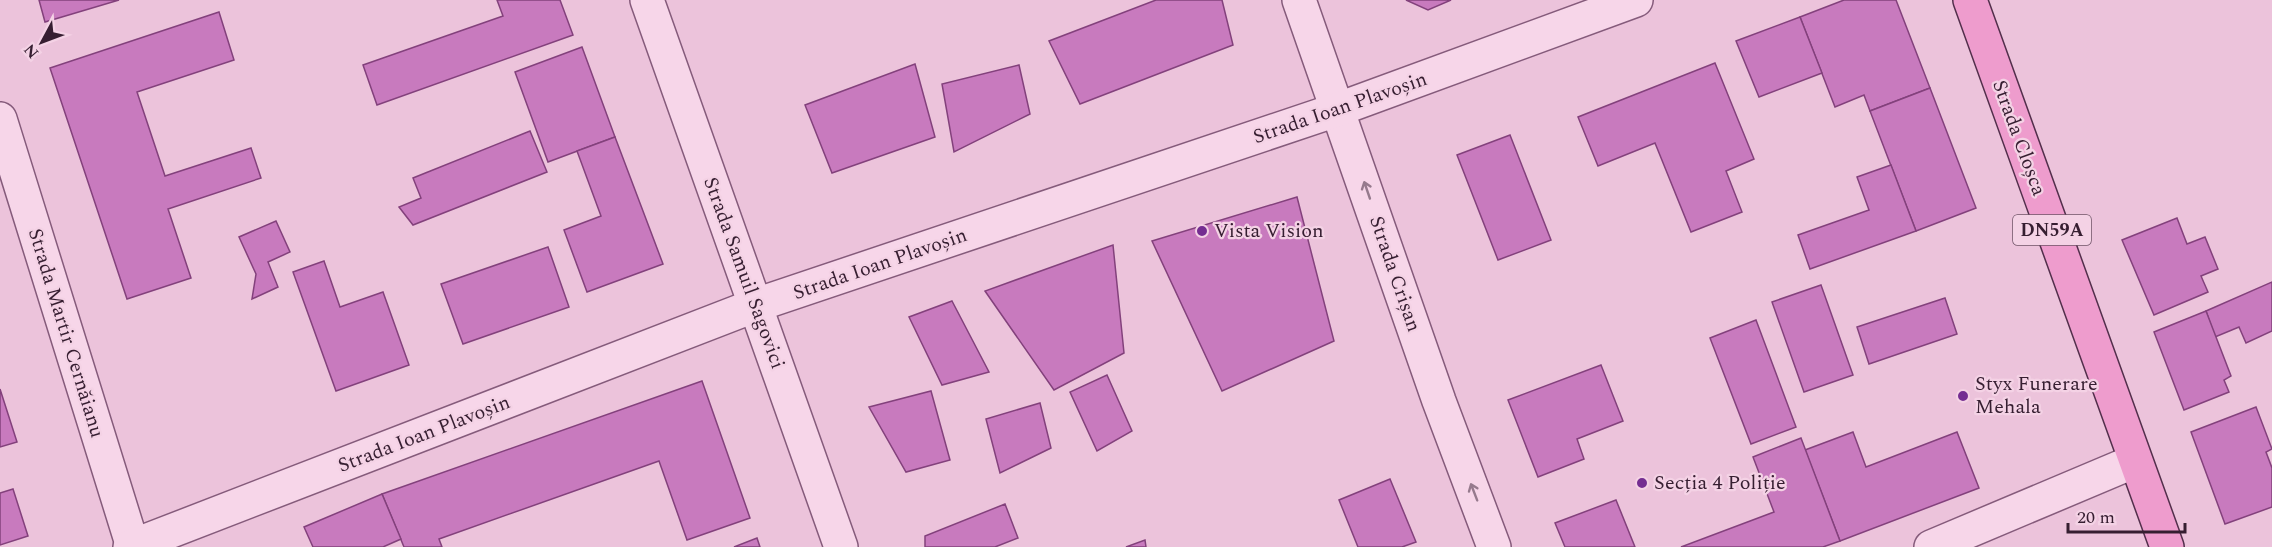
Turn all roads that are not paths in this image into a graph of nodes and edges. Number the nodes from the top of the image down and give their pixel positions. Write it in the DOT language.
graph roads {
  1 [pos="646,0"];
  2 [pos="1299,0"];
  3 [pos="1636,0"];
  4 [pos="1970,0"];
  5 [pos="1339,109"];
  6 [pos="0,118"];
  7 [pos="756,305"];
  8 [pos="2135,461"];
  9 [pos="132,547"];
  10 [pos="841,547"];
  11 [pos="1494,547"];
  12 [pos="1931,547"];
  13 [pos="2167,547"];
  1 -- 7 [label="street, Strada Samuil Sagovici"];
  2 -- 5 [label="street, Strada Crișan"];
  3 -- 5 [label="street, Strada Ioan Plavoșin"];
  4 -- 8 [label="main road, Strada Cloșca / DN59A"];
  5 -- 7 [label="street, Strada Ioan Plavoșin"];
  11 -- 5 [label="street, Strada Crișan, one-way"];
  6 -- 9 [label="street, Strada Martir Cernăianu"];
  7 -- 9 [label="street, Strada Ioan Plavoșin"];
  7 -- 10 [label="street, Strada Samuil Sagovici"];
  8 -- 12 [label="street"];
  8 -- 13 [label="main road, Strada Cloșca / DN59A"];
}
